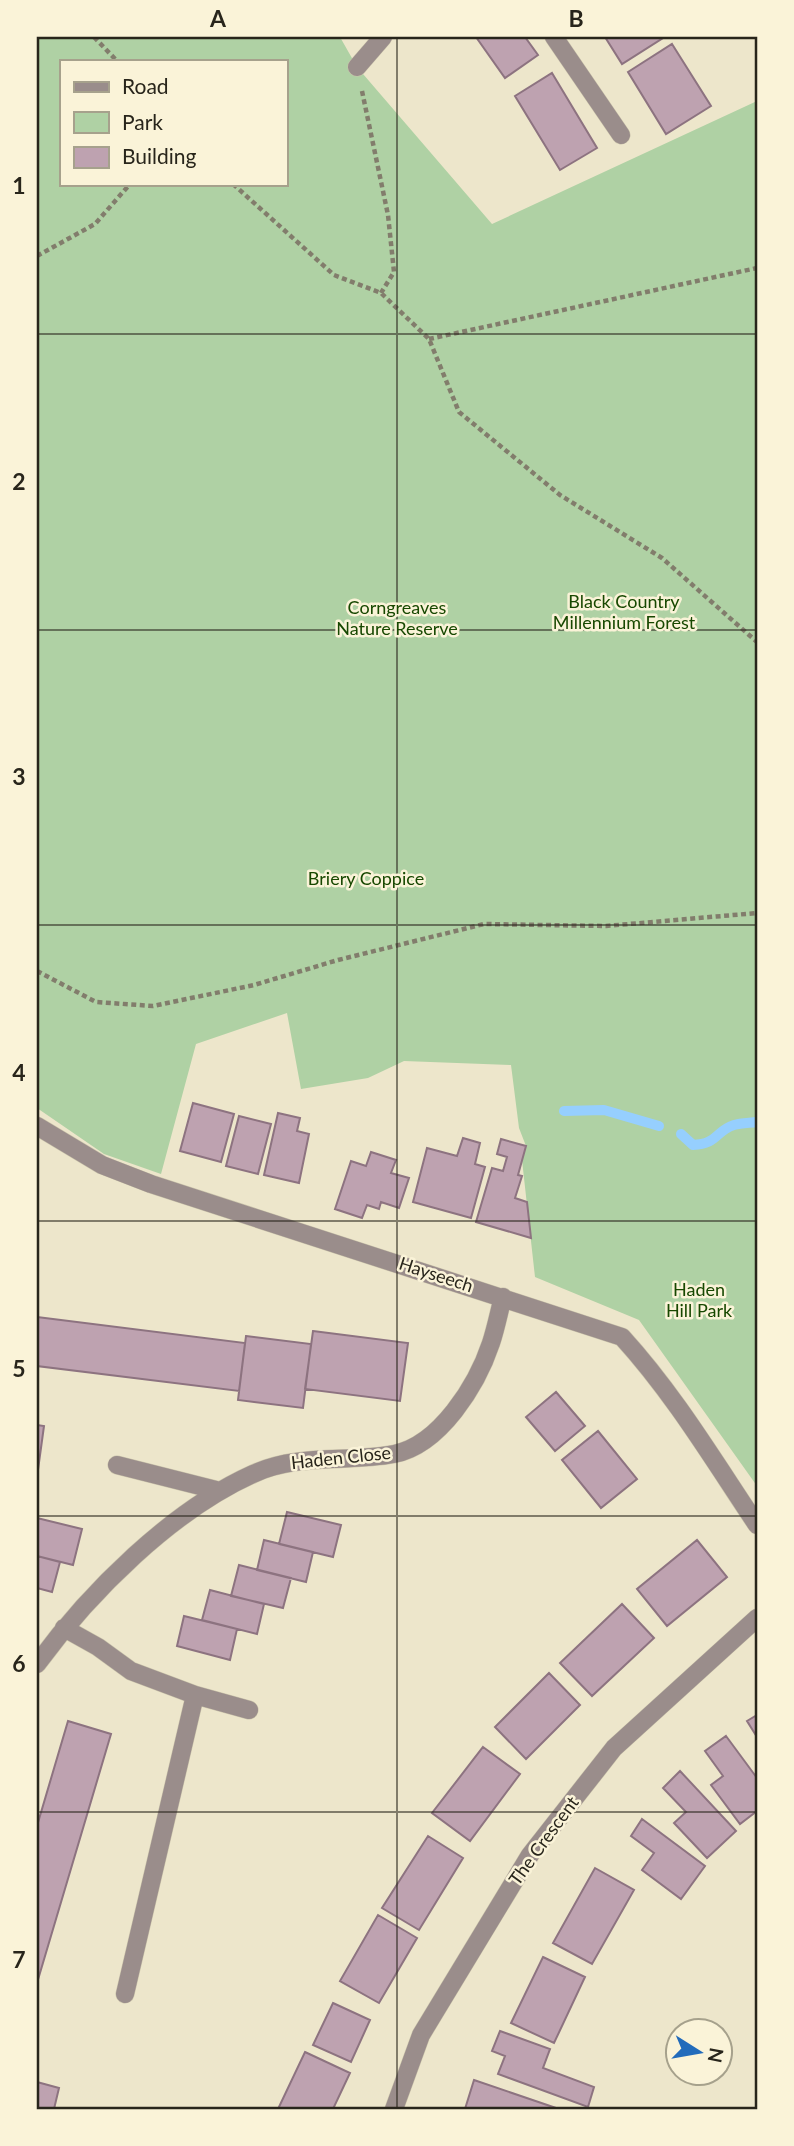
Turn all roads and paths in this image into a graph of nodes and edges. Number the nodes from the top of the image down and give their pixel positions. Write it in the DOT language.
graph roads {
  1 [pos="94,37"];
  2 [pos="383,37"];
  3 [pos="554,37"];
  4 [pos="116,60"];
  5 [pos="357,67"];
  6 [pos="621,135"];
  7 [pos="128,186"];
  8 [pos="235,186"];
  9 [pos="37,256"];
  10 [pos="757,268"];
  11 [pos="381,293"];
  12 [pos="429,339"];
  13 [pos="757,642"];
  14 [pos="757,912"];
  15 [pos="37,971"];
  16 [pos="37,1126"];
  17 [pos="503,1297"];
  18 [pos="117,1465"];
  19 [pos="219,1491"];
  20 [pos="757,1525"];
  21 [pos="757,1618"];
  22 [pos="64,1628"];
  23 [pos="37,1664"];
  24 [pos="195,1695"];
  25 [pos="249,1710"];
  26 [pos="125,1994"];
  27 [pos="394,2109"];
  1 -- 4 [label="path"];
  2 -- 5 [label="street"];
  3 -- 6 [label="street"];
  5 -- 11 [label="path"];
  7 -- 9 [label="path"];
  8 -- 11 [label="path"];
  10 -- 12 [label="path"];
  11 -- 12 [label="path"];
  12 -- 13 [label="path"];
  14 -- 15 [label="path"];
  16 -- 17 [label="street, Hayseech"];
  17 -- 19 [label="street, Haden Close"];
  17 -- 20 [label="street, Hayseech"];
  18 -- 19 [label="street"];
  19 -- 22 [label="street, Haden Close"];
  21 -- 27 [label="street, The Crescent"];
  22 -- 23 [label="street, Haden Close"];
  22 -- 24 [label="street"];
  24 -- 25 [label="street"];
  24 -- 26 [label="street"];
}
